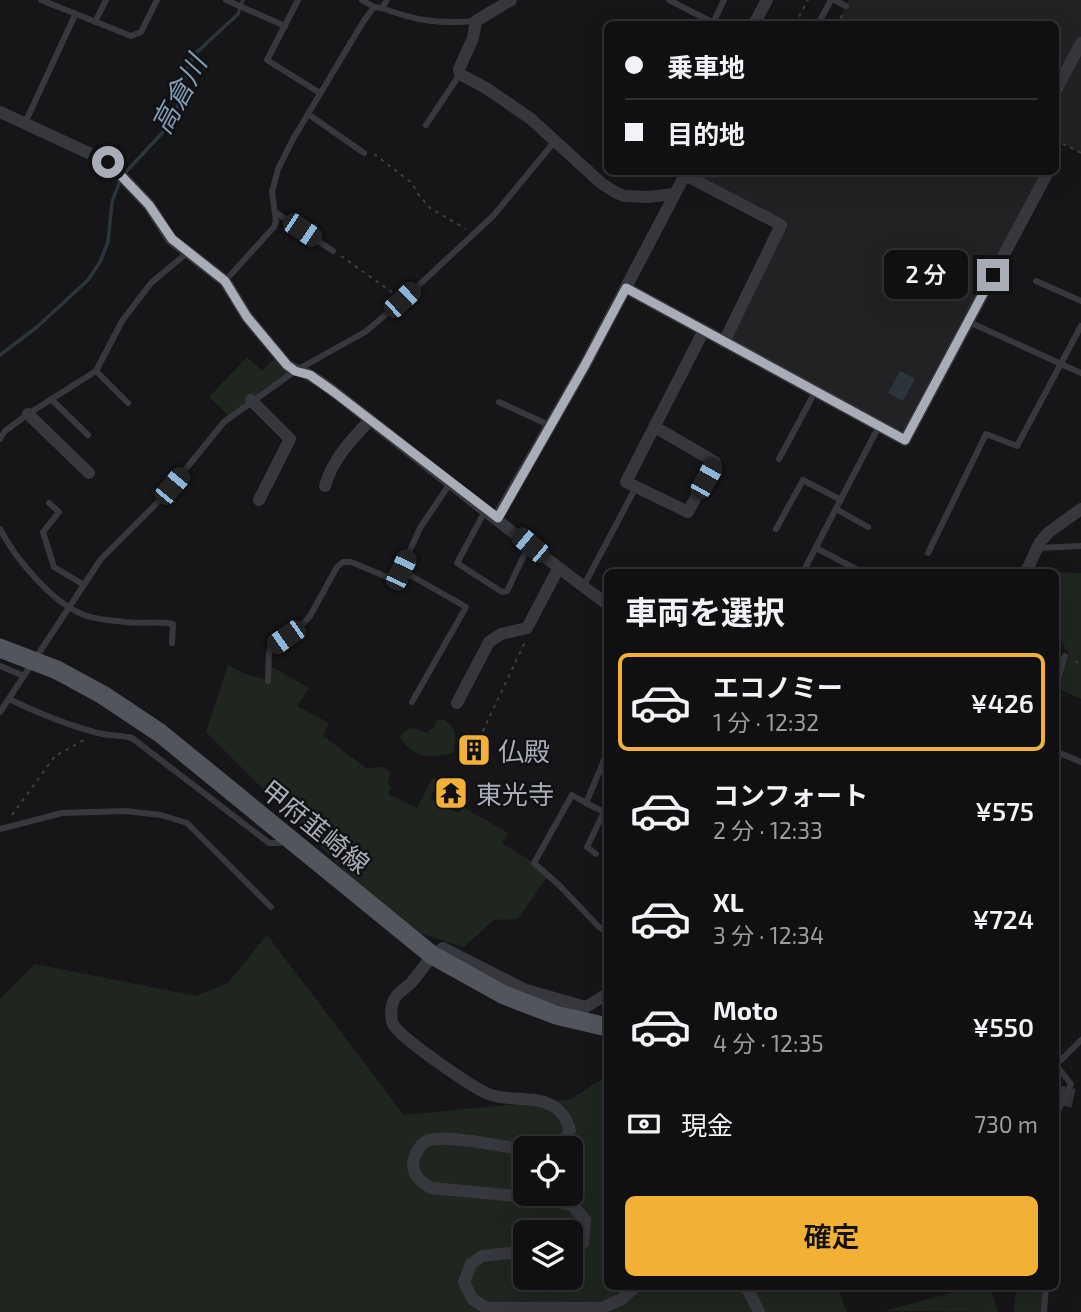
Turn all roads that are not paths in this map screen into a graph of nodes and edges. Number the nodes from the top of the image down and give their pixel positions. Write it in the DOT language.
graph roads {
  1 [pos="41,0"];
  2 [pos="106,0"];
  3 [pos="157,0"];
  4 [pos="226,0"];
  5 [pos="298,0"];
  6 [pos="362,0"];
  7 [pos="387,0"];
  8 [pos="511,0"];
  9 [pos="669,0"];
  10 [pos="724,0"];
  11 [pos="767,0"];
  12 [pos="832,0"];
  13 [pos="683,3"];
  14 [pos="846,6"];
  15 [pos="378,8"];
  16 [pos="75,15"];
  17 [pos="710,21"];
  18 [pos="715,21"];
  19 [pos="756,21"];
  20 [pos="820,21"];
  21 [pos="95,22"];
  22 [pos="476,22"];
  23 [pos="285,26"];
  24 [pos="1081,43"];
  25 [pos="460,74"];
  26 [pos="1059,84"];
  27 [pos="320,93"];
  28 [pos="0,112"];
  29 [pos="307,114"];
  30 [pos="25,123"];
  31 [pos="426,125"];
  32 [pos="555,141"];
  33 [pos="364,153"];
  34 [pos="684,175"];
  35 [pos="689,175"];
  36 [pos="1046,175"];
  37 [pos="674,194"];
  38 [pos="275,212"];
  39 [pos="334,251"];
  40 [pos="187,253"];
  41 [pos="225,281"];
  42 [pos="1036,281"];
  43 [pos="626,288"];
  44 [pos="1081,301"];
  45 [pos="969,322"];
  46 [pos="1081,326"];
  47 [pos="703,331"];
  48 [pos="724,342"];
  49 [pos="1060,364"];
  50 [pos="96,371"];
  51 [pos="295,371"];
  52 [pos="1081,373"];
  53 [pos="815,392"];
  54 [pos="51,399"];
  55 [pos="251,401"];
  56 [pos="499,402"];
  57 [pos="128,403"];
  58 [pos="28,414"];
  59 [pos="369,420"];
  60 [pos="551,426"];
  61 [pos="879,426"];
  62 [pos="654,427"];
  63 [pos="88,435"];
  64 [pos="0,439"];
  65 [pos="779,459"];
  66 [pos="89,473"];
  67 [pos="451,482"];
  68 [pos="325,486"];
  69 [pos="636,486"];
  70 [pos="259,500"];
  71 [pos="841,500"];
  72 [pos="49,503"];
  73 [pos="486,509"];
  74 [pos="836,509"];
  75 [pos="1081,509"];
  76 [pos="498,518"];
  77 [pos="868,527"];
  78 [pos="776,529"];
  79 [pos="0,530"];
  80 [pos="530,545"];
  81 [pos="1081,546"];
  82 [pos="816,548"];
  83 [pos="1037,548"];
  84 [pos="928,554"];
  85 [pos="558,569"];
  86 [pos="805,569"];
  87 [pos="856,569"];
  88 [pos="1027,569"];
  89 [pos="401,570"];
  90 [pos="84,585"];
  91 [pos="583,587"];
  92 [pos="604,602"];
  93 [pos="68,608"];
  94 [pos="172,643"];
  95 [pos="0,648"];
  96 [pos="1065,656"];
  97 [pos="0,666"];
  98 [pos="1059,675"];
  99 [pos="24,676"];
  100 [pos="268,681"];
  101 [pos="9,699"];
  102 [pos="412,702"];
  103 [pos="457,703"];
  104 [pos="0,712"];
  105 [pos="1059,753"];
  106 [pos="1081,762"];
  107 [pos="604,768"];
  108 [pos="586,803"];
  109 [pos="1,829"];
  110 [pos="285,835"];
  111 [pos="596,854"];
  112 [pos="271,907"];
  113 [pos="604,930"];
  114 [pos="432,955"];
  115 [pos="604,996"];
  116 [pos="604,1026"];
  117 [pos="1081,1041"];
  118 [pos="1059,1062"];
  119 [pos="1059,1069"];
  120 [pos="1059,1109"];
  121 [pos="567,1136"];
  122 [pos="513,1148"];
  123 [pos="513,1196"];
  124 [pos="573,1206"];
  125 [pos="583,1242"];
  126 [pos="513,1252"];
  127 [pos="632,1290"];
  128 [pos="748,1290"];
  129 [pos="1046,1290"];
  130 [pos="759,1312"];
  131 [pos="1044,1312"];
  1 -- 16 [label="lane"];
  2 -- 21 [label="lane"];
  3 -- 21 [label="lane"];
  4 -- 23 [label="lane"];
  5 -- 23 [label="lane"];
  6 -- 15 [label="lane"];
  7 -- 15 [label="lane"];
  8 -- 22 [label="street"];
  9 -- 13 [label="lane"];
  10 -- 18 [label="lane"];
  11 -- 19 [label="street"];
  12 -- 14 [label="lane"];
  12 -- 20 [label="lane"];
  13 -- 17 [label="lane"];
  15 -- 22 [label="lane"];
  15 -- 27 [label="lane"];
  16 -- 21 [label="lane"];
  16 -- 30 [label="lane"];
  22 -- 25 [label="street"];
  23 -- 27 [label="lane"];
  24 -- 26 [label="street"];
  25 -- 31 [label="lane"];
  25 -- 32 [label="street"];
  27 -- 29 [label="lane"];
  28 -- 30 [label="street"];
  29 -- 33 [label="lane"];
  29 -- 38 [label="lane"];
  30 -- 40 [label="street"];
  32 -- 37 [label="street"];
  32 -- 51 [label="lane"];
  34 -- 37 [label="street"];
  35 -- 48 [label="street"];
  36 -- 45 [label="street"];
  37 -- 43 [label="street"];
  38 -- 39 [label="lane"];
  38 -- 41 [label="lane"];
  40 -- 41 [label="street"];
  40 -- 50 [label="lane"];
  41 -- 51 [label="street"];
  42 -- 44 [label="lane"];
  43 -- 47 [label="street"];
  43 -- 60 [label="street"];
  45 -- 49 [label="lane"];
  45 -- 61 [label="street"];
  46 -- 49 [label="lane"];
  47 -- 48 [label="street"];
  47 -- 62 [label="street"];
  48 -- 53 [label="street"];
  49 -- 52 [label="lane"];
  49 -- 84 [label="lane"];
  50 -- 54 [label="lane"];
  50 -- 57 [label="lane"];
  51 -- 55 [label="lane"];
  51 -- 59 [label="street"];
  53 -- 61 [label="street"];
  53 -- 65 [label="lane"];
  54 -- 58 [label="lane"];
  54 -- 63 [label="lane"];
  55 -- 70 [label="street"];
  55 -- 90 [label="lane"];
  56 -- 60 [label="lane"];
  58 -- 64 [label="lane"];
  58 -- 66 [label="street"];
  59 -- 67 [label="street"];
  59 -- 68 [label="street"];
  60 -- 76 [label="street"];
  61 -- 71 [label="lane"];
  62 -- 69 [label="street"];
  62 -- 69 [label="street"];
  67 -- 73 [label="street"];
  67 -- 89 [label="lane"];
  69 -- 91 [label="lane"];
  71 -- 74 [label="lane"];
  71 -- 78 [label="lane"];
  72 -- 90 [label="lane"];
  73 -- 76 [label="street"];
  73 -- 80 [label="lane"];
  74 -- 77 [label="lane"];
  74 -- 82 [label="lane"];
  75 -- 83 [label="street"];
  76 -- 80 [label="street"];
  79 -- 93 [label="lane"];
  80 -- 85 [label="street"];
  81 -- 83 [label="lane"];
  82 -- 86 [label="lane"];
  82 -- 87 [label="lane"];
  83 -- 88 [label="street"];
  85 -- 91 [label="street"];
  85 -- 103 [label="street"];
  89 -- 100 [label="lane"];
  89 -- 102 [label="lane"];
  90 -- 93 [label="lane"];
  91 -- 92 [label="street"];
  93 -- 94 [label="lane"];
  93 -- 99 [label="lane"];
  95 -- 110 [label="main road, 甲府韮崎線, bridge"];
  96 -- 98 [label="lane"];
  97 -- 99 [label="lane"];
  99 -- 101 [label="lane"];
  101 -- 104 [label="lane"];
  101 -- 110 [label="lane"];
  105 -- 106 [label="lane"];
  107 -- 108 [label="lane"];
  108 -- 111 [label="lane"];
  108 -- 113 [label="lane"];
  109 -- 112 [label="lane"];
  110 -- 114 [label="main road, 甲府韮崎線"];
  114 -- 115 [label="street"];
  114 -- 116 [label="main road, 甲府韮崎線"];
  114 -- 121 [label="street"];
  117 -- 118 [label="lane"];
  119 -- 120 [label="lane"];
  122 -- 123 [label="street"];
  124 -- 125 [label="street"];
  126 -- 127 [label="street"];
  128 -- 130 [label="street"];
  129 -- 131 [label="lane"];
}
